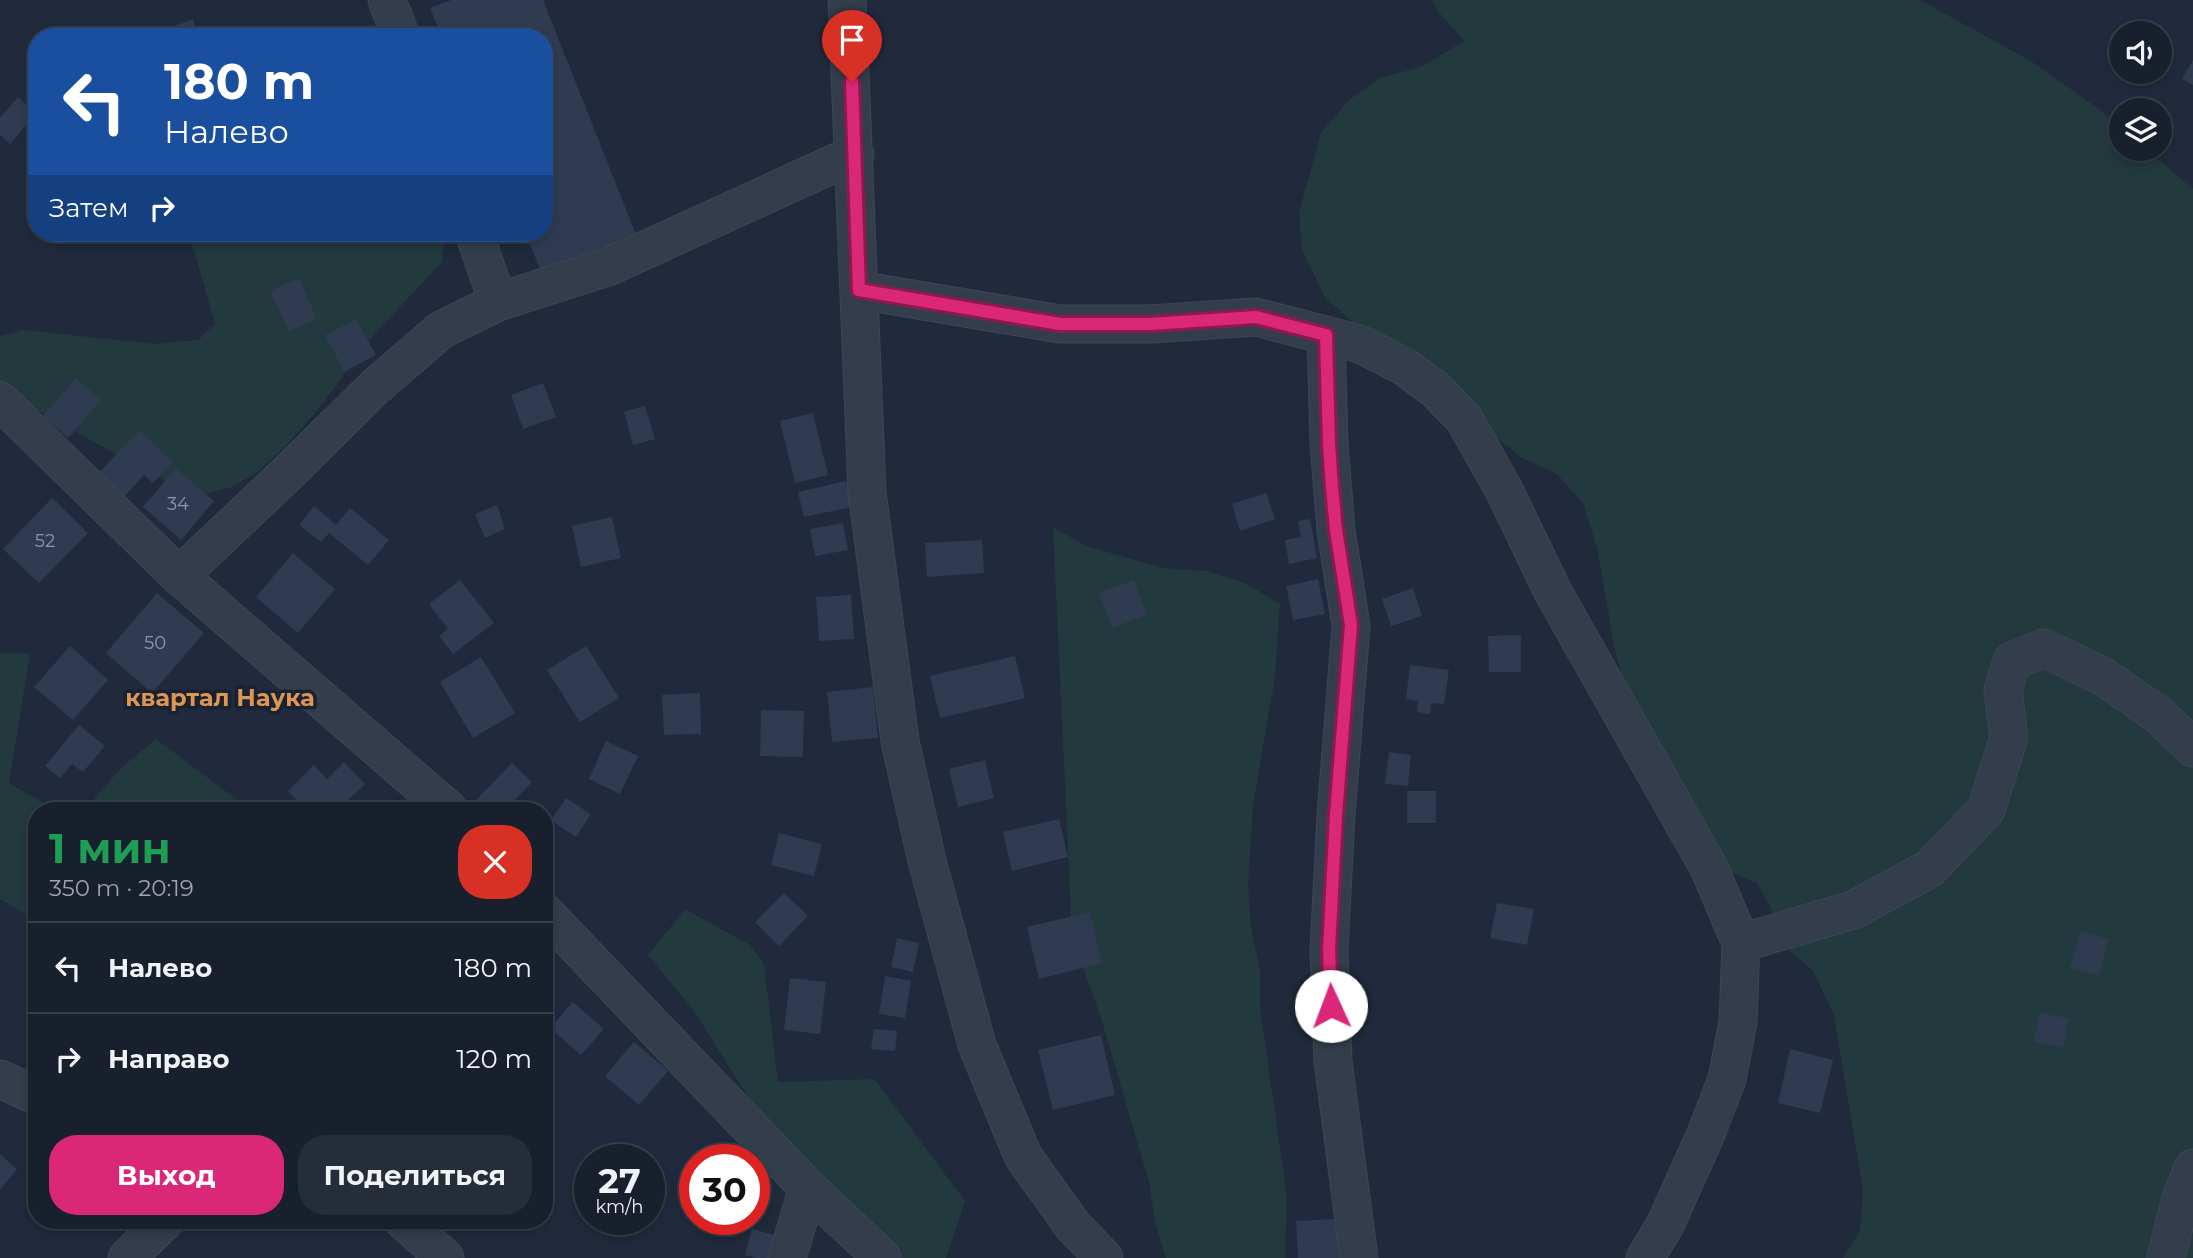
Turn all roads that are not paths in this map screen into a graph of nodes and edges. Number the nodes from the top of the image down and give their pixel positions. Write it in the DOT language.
graph roads {
  1 [pos="387,0"];
  2 [pos="847,0"];
  3 [pos="398,28"];
  4 [pos="855,154"];
  5 [pos="477,242"];
  6 [pos="859,290"];
  7 [pos="498,302"];
  8 [pos="1326,335"];
  9 [pos="0,401"];
  10 [pos="179,576"];
  11 [pos="2193,748"];
  12 [pos="440,802"];
  13 [pos="553,921"];
  14 [pos="1741,943"];
  15 [pos="0,1079"];
  16 [pos="28,1092"];
  17 [pos="2193,1168"];
  18 [pos="808,1188"];
  19 [pos="157,1229"];
  20 [pos="412,1229"];
  21 [pos="127,1258"];
  22 [pos="445,1258"];
  23 [pos="787,1258"];
  24 [pos="882,1258"];
  25 [pos="1104,1258"];
  26 [pos="1359,1258"];
  27 [pos="1645,1258"];
  28 [pos="2166,1258"];
  1 -- 3 [label="street"];
  2 -- 4 [label="street"];
  4 -- 6 [label="street"];
  4 -- 7 [label="street"];
  5 -- 7 [label="street"];
  6 -- 8 [label="street"];
  6 -- 25 [label="street"];
  7 -- 10 [label="street"];
  8 -- 14 [label="street"];
  8 -- 26 [label="street"];
  9 -- 10 [label="street"];
  10 -- 12 [label="street"];
  11 -- 14 [label="street"];
  13 -- 18 [label="street"];
  14 -- 27 [label="street"];
  15 -- 16 [label="street"];
  17 -- 28 [label="street"];
  18 -- 23 [label="street"];
  18 -- 24 [label="street"];
  19 -- 21 [label="street"];
  20 -- 22 [label="street"];
}
